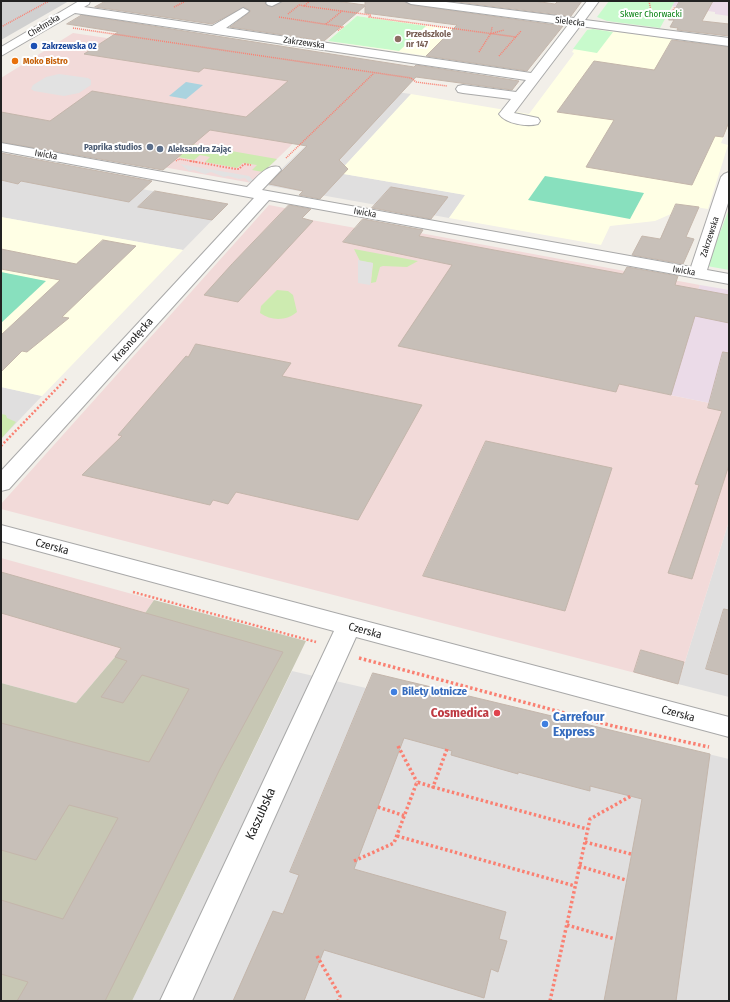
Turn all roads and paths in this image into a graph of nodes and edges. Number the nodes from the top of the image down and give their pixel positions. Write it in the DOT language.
graph roads {
  1 [pos="49,1"];
  2 [pos="86,1"];
  3 [pos="310,1"];
  4 [pos="593,1"];
  5 [pos="420,2"];
  6 [pos="304,6"];
  7 [pos="73,9"];
  8 [pos="243,11"];
  9 [pos="342,11"];
  10 [pos="275,17"];
  11 [pos="282,18"];
  12 [pos="494,22"];
  13 [pos="576,22"];
  14 [pos="326,24"];
  15 [pos="1,27"];
  16 [pos="70,28"];
  17 [pos="216,30"];
  18 [pos="521,31"];
  19 [pos="491,33"];
  20 [pos="333,34"];
  21 [pos="516,37"];
  22 [pos="729,42"];
  23 [pos="3,49"];
  24 [pos="482,54"];
  25 [pos="496,60"];
  26 [pos="326,63"];
  27 [pos="322,66"];
  28 [pos="374,73"];
  29 [pos="534,77"];
  30 [pos="463,89"];
  31 [pos="519,96"];
  32 [pos="533,121"];
  33 [pos="1,147"];
  34 [pos="175,162"];
  35 [pos="251,169"];
  36 [pos="274,170"];
  37 [pos="729,177"];
  38 [pos="257,193"];
  39 [pos="697,274"];
  40 [pos="729,279"];
  41 [pos="1,484"];
  42 [pos="1,533"];
  43 [pos="131,591"];
  44 [pos="343,637"];
  45 [pos="729,727"];
  46 [pos="398,746"];
  47 [pos="713,748"];
  48 [pos="447,749"];
  49 [pos="417,782"];
  50 [pos="434,787"];
  51 [pos="631,796"];
  52 [pos="378,808"];
  53 [pos="405,816"];
  54 [pos="587,829"];
  55 [pos="397,836"];
  56 [pos="585,842"];
  57 [pos="631,854"];
  58 [pos="354,862"];
  59 [pos="579,866"];
  60 [pos="626,880"];
  61 [pos="575,886"];
  62 [pos="567,925"];
  63 [pos="616,939"];
  64 [pos="317,956"];
  65 [pos="176,1001"];
  66 [pos="338,1001"];
  67 [pos="550,1001"];
  1 -- 15 [label="path"];
  2 -- 7 [label="street, Chełmska"];
  3 -- 6 [label="path"];
  4 -- 13 [label="street"];
  5 -- 13 [label="street, Sielecka"];
  6 -- 9 [label="path"];
  6 -- 11 [label="path"];
  7 -- 17 [label="street, Zakrzewska"];
  7 -- 23 [label="street, Chełmska"];
  8 -- 17 [label="street"];
  9 -- 14 [label="path"];
  9 -- 19 [label="path"];
  10 -- 11 [label="path"];
  11 -- 14 [label="path"];
  12 -- 19 [label="path"];
  13 -- 22 [label="street, Sielecka"];
  13 -- 29 [label="street"];
  14 -- 20 [label="path"];
  16 -- 27 [label="path"];
  17 -- 29 [label="street, Zakrzewska"];
  18 -- 21 [label="path"];
  19 -- 21 [label="path"];
  19 -- 24 [label="path"];
  21 -- 25 [label="path"];
  26 -- 27 [label="path"];
  27 -- 28 [label="path"];
  28 -- 30 [label="path"];
  28 -- 36 [label="path"];
  29 -- 31 [label="street"];
  30 -- 31 [label="street"];
  31 -- 32 [label="street"];
  33 -- 38 [label="street, Iwicka"];
  34 -- 35 [label="path"];
  36 -- 38 [label="street, Krasnołęcka"];
  37 -- 39 [label="street, Zakrzewska"];
  38 -- 39 [label="street, Iwicka"];
  38 -- 41 [label="street, Krasnołęcka"];
  39 -- 40 [label="street, Iwicka"];
  42 -- 44 [label="street, Czerska"];
  43 -- 44 [label="path"];
  44 -- 45 [label="street, Czerska"];
  44 -- 47 [label="path"];
  44 -- 65 [label="street, Kaszubska"];
  46 -- 49 [label="path"];
  48 -- 50 [label="path"];
  49 -- 50 [label="path"];
  49 -- 53 [label="path"];
  50 -- 54 [label="path"];
  51 -- 54 [label="path"];
  52 -- 53 [label="path"];
  53 -- 55 [label="path"];
  54 -- 56 [label="path"];
  55 -- 58 [label="path"];
  55 -- 61 [label="path"];
  56 -- 57 [label="path"];
  56 -- 59 [label="path"];
  59 -- 60 [label="path"];
  59 -- 61 [label="path"];
  61 -- 62 [label="path"];
  62 -- 63 [label="path"];
  62 -- 67 [label="path"];
  64 -- 66 [label="path"];
}
